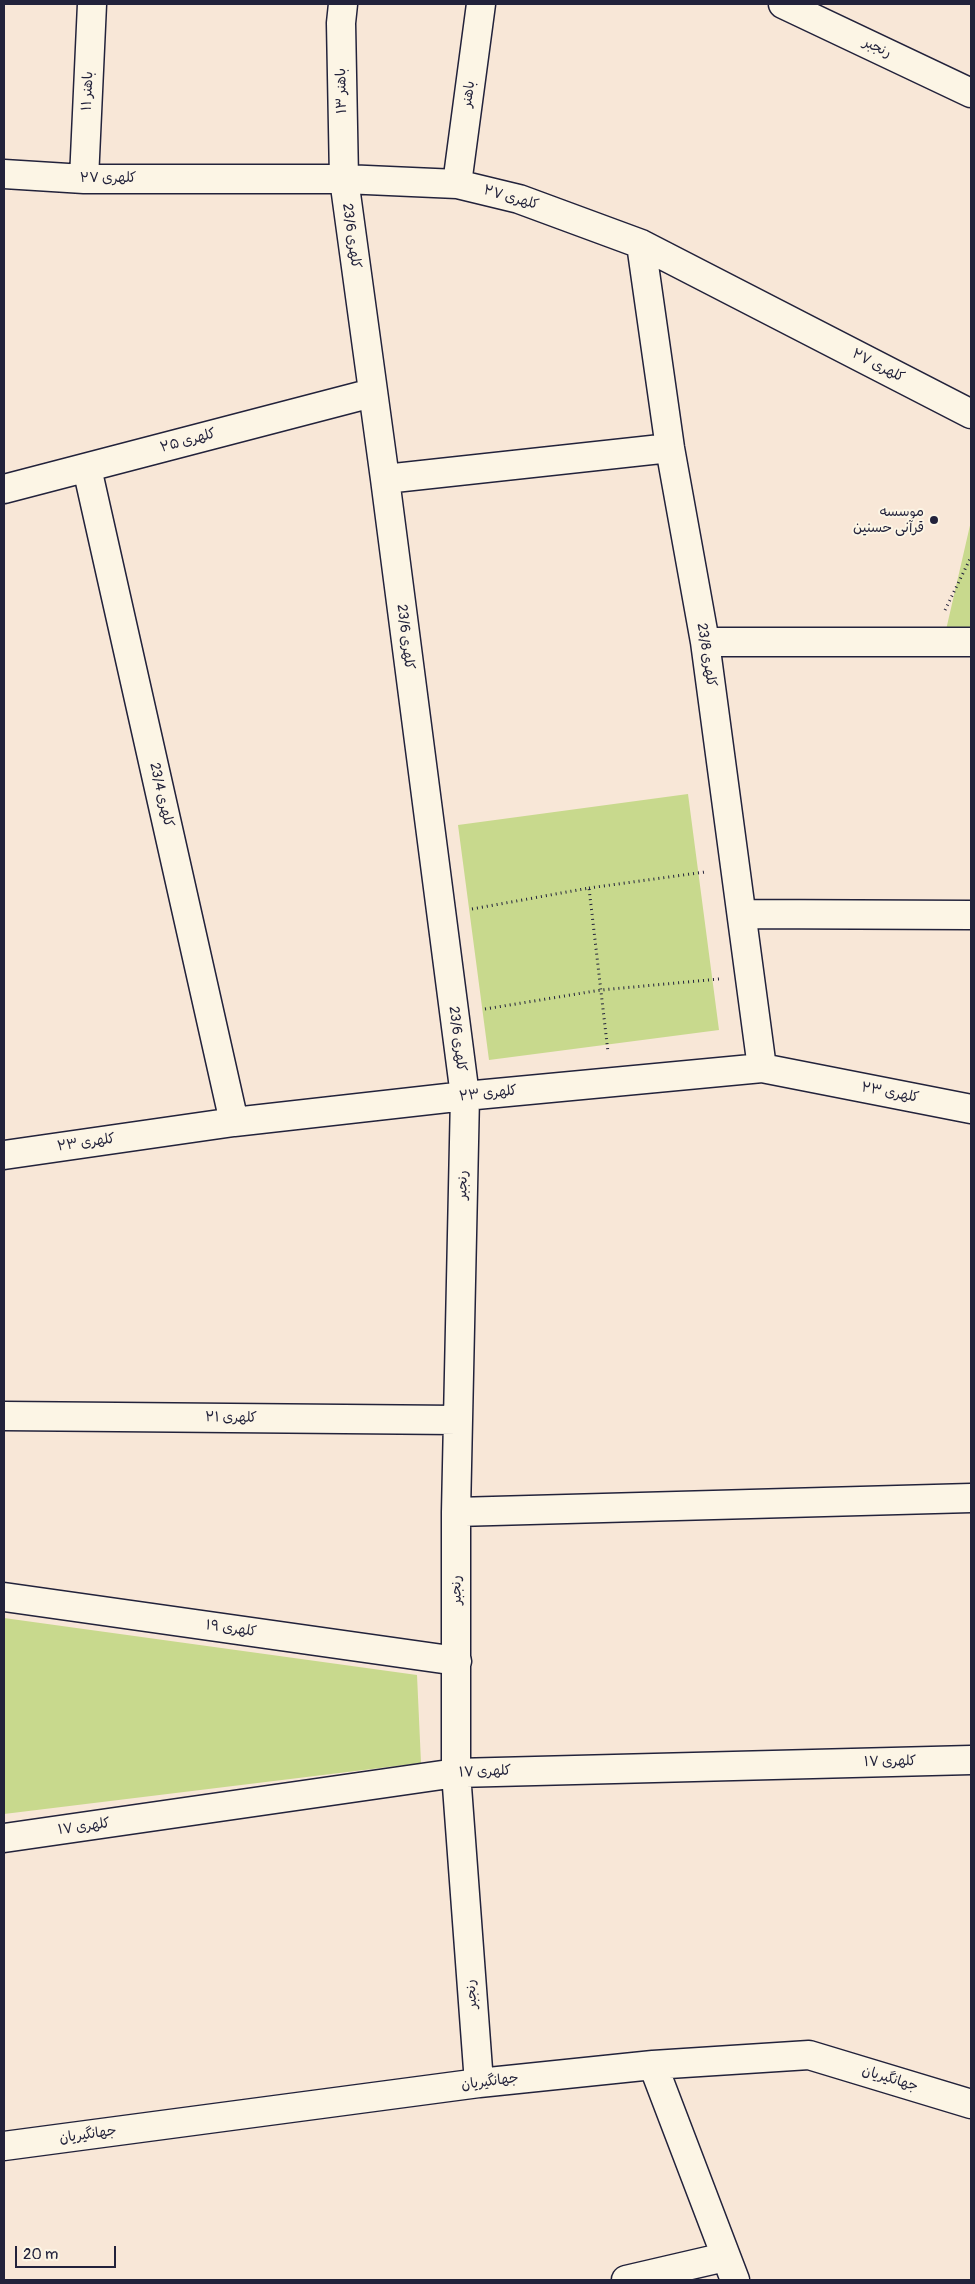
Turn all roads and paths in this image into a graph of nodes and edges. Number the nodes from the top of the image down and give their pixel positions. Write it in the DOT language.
graph roads {
  1 [pos="92,4"];
  2 [pos="343,4"];
  3 [pos="482,4"];
  4 [pos="783,4"];
  5 [pos="971,93"];
  6 [pos="4,174"];
  7 [pos="84,178"];
  8 [pos="344,178"];
  9 [pos="457,184"];
  10 [pos="641,244"];
  11 [pos="372,393"];
  12 [pos="971,414"];
  13 [pos="670,448"];
  14 [pos="87,468"];
  15 [pos="385,479"];
  16 [pos="4,489"];
  17 [pos="971,557"];
  18 [pos="704,642"];
  19 [pos="929,642"];
  20 [pos="971,642"];
  21 [pos="736,868"];
  22 [pos="589,888"];
  23 [pos="742,914"];
  24 [pos="441,915"];
  25 [pos="971,915"];
  26 [pos="750,976"];
  27 [pos="601,990"];
  28 [pos="454,1014"];
  29 [pos="762,1068"];
  30 [pos="611,1082"];
  31 [pos="465,1096"];
  32 [pos="971,1108"];
  33 [pos="234,1122"];
  34 [pos="4,1155"];
  35 [pos="4,1416"];
  36 [pos="457,1420"];
  37 [pos="971,1498"];
  38 [pos="456,1512"];
  39 [pos="4,1597"];
  40 [pos="457,1661"];
  41 [pos="971,1760"];
  42 [pos="456,1773"];
  43 [pos="4,1838"];
  44 [pos="653,2065"];
  45 [pos="479,2083"];
  46 [pos="971,2104"];
  47 [pos="4,2146"];
  48 [pos="730,2269"];
  49 [pos="626,2280"];
  1 -- 7 [label="street, باهنر ۱۱"];
  2 -- 8 [label="street, باهنر ۱۳"];
  3 -- 9 [label="street, باهنر"];
  4 -- 5 [label="street, رنجبر"];
  6 -- 7 [label="street, کلهری ۲۷"];
  7 -- 8 [label="street, کلهری ۲۷"];
  8 -- 9 [label="street, کلهری ۲۷"];
  8 -- 11 [label="street, کلهری 23/6"];
  9 -- 10 [label="street, کلهری ۲۷"];
  10 -- 12 [label="street, کلهری ۲۷"];
  10 -- 13 [label="street, کلهری 23/8"];
  11 -- 14 [label="street, کلهری ۲۵"];
  11 -- 15 [label="street, کلهری 23/6"];
  13 -- 15 [label="street"];
  13 -- 18 [label="street, کلهری 23/8"];
  14 -- 16 [label="street, کلهری ۲۵"];
  14 -- 33 [label="street, کلهری 23/4"];
  15 -- 24 [label="street, کلهری 23/6"];
  17 -- 19 [label="path"];
  18 -- 19 [label="street"];
  18 -- 21 [label="street, کلهری 23/8"];
  19 -- 20 [label="street"];
  21 -- 22 [label="path"];
  21 -- 23 [label="street, کلهری 23/8"];
  22 -- 24 [label="path"];
  22 -- 27 [label="path"];
  23 -- 25 [label="street"];
  23 -- 26 [label="street, کلهری 23/8"];
  24 -- 28 [label="street, کلهری 23/6"];
  26 -- 27 [label="path"];
  26 -- 29 [label="street, کلهری 23/8"];
  27 -- 28 [label="path"];
  27 -- 30 [label="path"];
  28 -- 31 [label="street, کلهری 23/6"];
  29 -- 30 [label="street, کلهری ۲۳"];
  29 -- 32 [label="street, کلهری ۲۳"];
  30 -- 31 [label="street, کلهری ۲۳"];
  31 -- 33 [label="street, کلهری ۲۳"];
  31 -- 36 [label="street, رنجبر"];
  33 -- 34 [label="street, کلهری ۲۳"];
  35 -- 36 [label="street, کلهری ۲۱"];
  36 -- 38 [label="street, رنجبر"];
  37 -- 38 [label="street"];
  38 -- 40 [label="street, رنجبر"];
  39 -- 40 [label="street, کلهری ۱۹"];
  40 -- 42 [label="street, رنجبر"];
  41 -- 42 [label="street, کلهری ۱۷"];
  42 -- 43 [label="street, کلهری ۱۷"];
  42 -- 45 [label="street, رنجبر"];
  44 -- 45 [label="street, جهانگیریان"];
  44 -- 46 [label="street, جهانگیریان"];
  44 -- 48 [label="street"];
  45 -- 47 [label="street, جهانگیریان"];
  48 -- 49 [label="street"];
}
